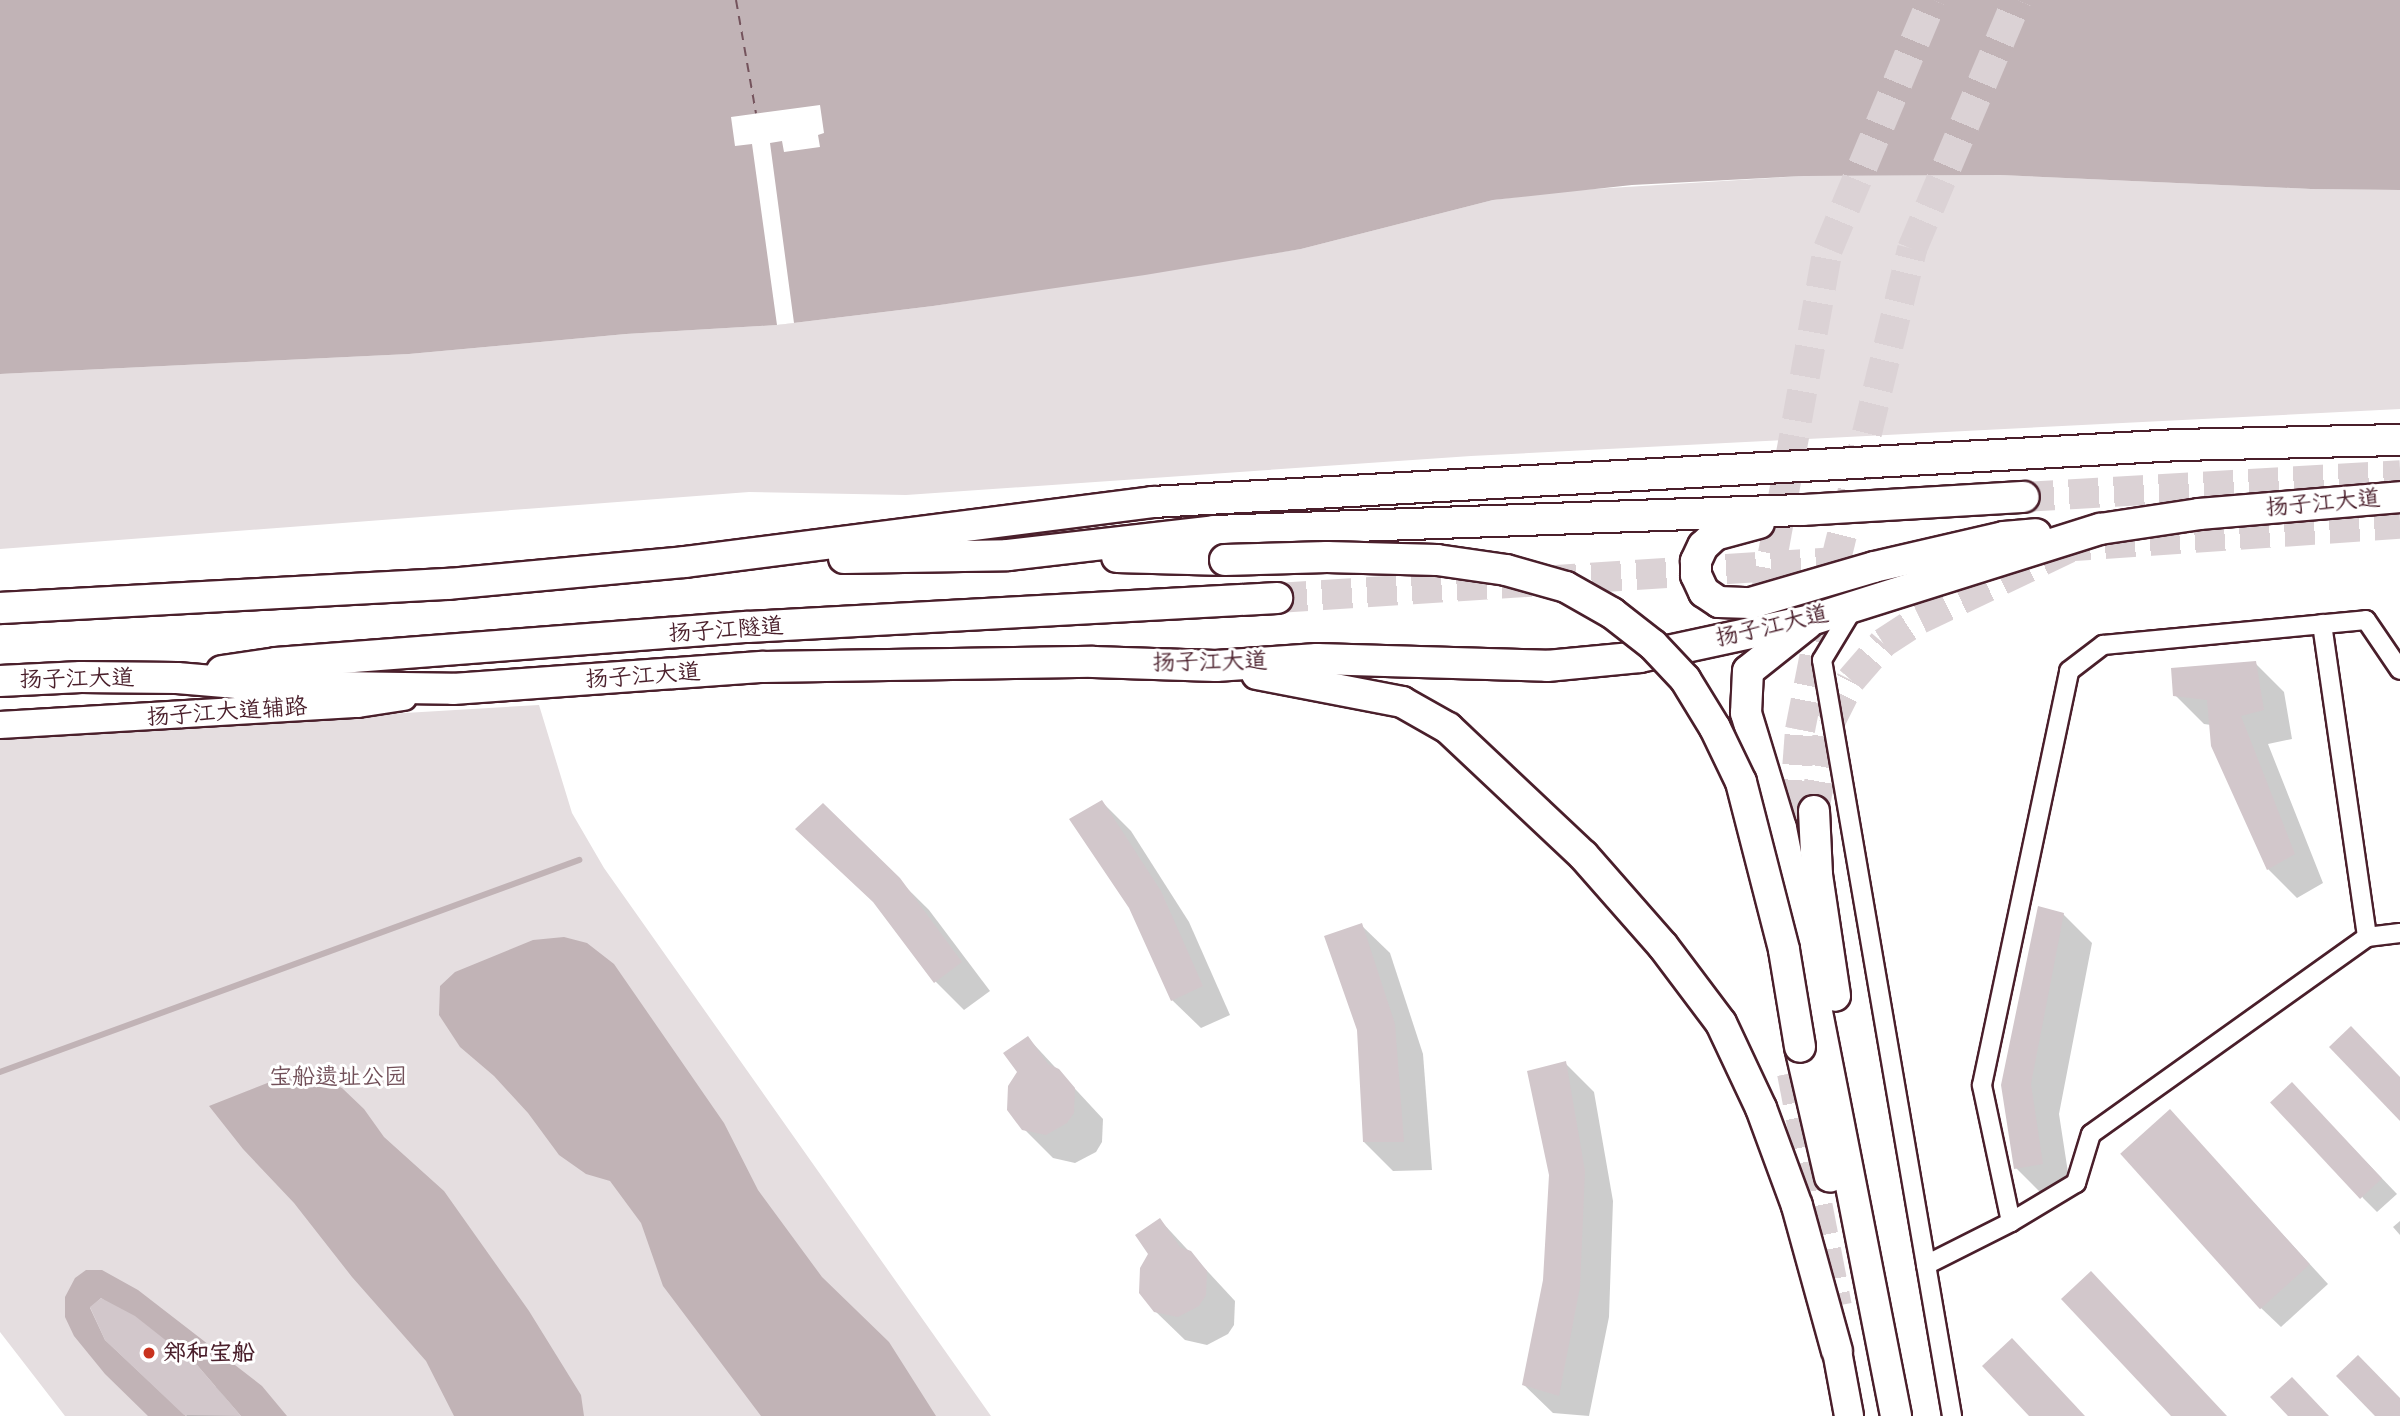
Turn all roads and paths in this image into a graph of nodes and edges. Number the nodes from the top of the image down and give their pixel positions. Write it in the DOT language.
graph roads {
  1 [pos="2400,440"];
  2 [pos="2024,497"];
  3 [pos="2400,497"];
  4 [pos="1803,510"];
  5 [pos="2100,529"];
  6 [pos="1008,555"];
  7 [pos="685,562"];
  8 [pos="1277,598"];
  9 [pos="1854,606"];
  10 [pos="0,608"];
  11 [pos="1811,620"];
  12 [pos="2322,624"];
  13 [pos="1216,666"];
  14 [pos="2400,670"];
  15 [pos="177,678"];
  16 [pos="0,681"];
  17 [pos="453,689"];
  18 [pos="0,725"];
  19 [pos="1814,811"];
  20 [pos="2400,933"];
  21 [pos="2367,937"];
  22 [pos="2011,1223"];
  23 [pos="1926,1265"];
  24 [pos="1837,1351"];
  25 [pos="1849,1416"];
  26 [pos="1886,1416"];
  27 [pos="1896,1416"];
  28 [pos="1915,1416"];
  29 [pos="1952,1416"];
  1 -- 7 [label="highway"];
  2 -- 4 [label="highway"];
  3 -- 5 [label="highway, 扬子江大道"];
  4 -- 5 [label="highway"];
  4 -- 6 [label="highway"];
  5 -- 9 [label="highway, 扬子江大道"];
  6 -- 7 [label="highway"];
  6 -- 26 [label="highway, bridge"];
  7 -- 10 [label="highway"];
  8 -- 15 [label="highway, 扬子江隧道"];
  9 -- 11 [label="highway, 扬子江大道"];
  9 -- 23 [label="street"];
  11 -- 13 [label="highway, 扬子江大道"];
  11 -- 27 [label="highway"];
  12 -- 14 [label="street"];
  12 -- 21 [label="street"];
  12 -- 22 [label="street"];
  13 -- 17 [label="highway, 扬子江大道"];
  13 -- 24 [label="highway"];
  15 -- 16 [label="highway, 扬子江大道"];
  15 -- 17 [label="highway, 扬子江大道"];
  17 -- 18 [label="main road, 扬子江大道辅路"];
  19 -- 28 [label="highway"];
  20 -- 21 [label="street"];
  21 -- 22 [label="street"];
  22 -- 23 [label="street"];
  23 -- 29 [label="street"];
  24 -- 25 [label="main road"];
}
